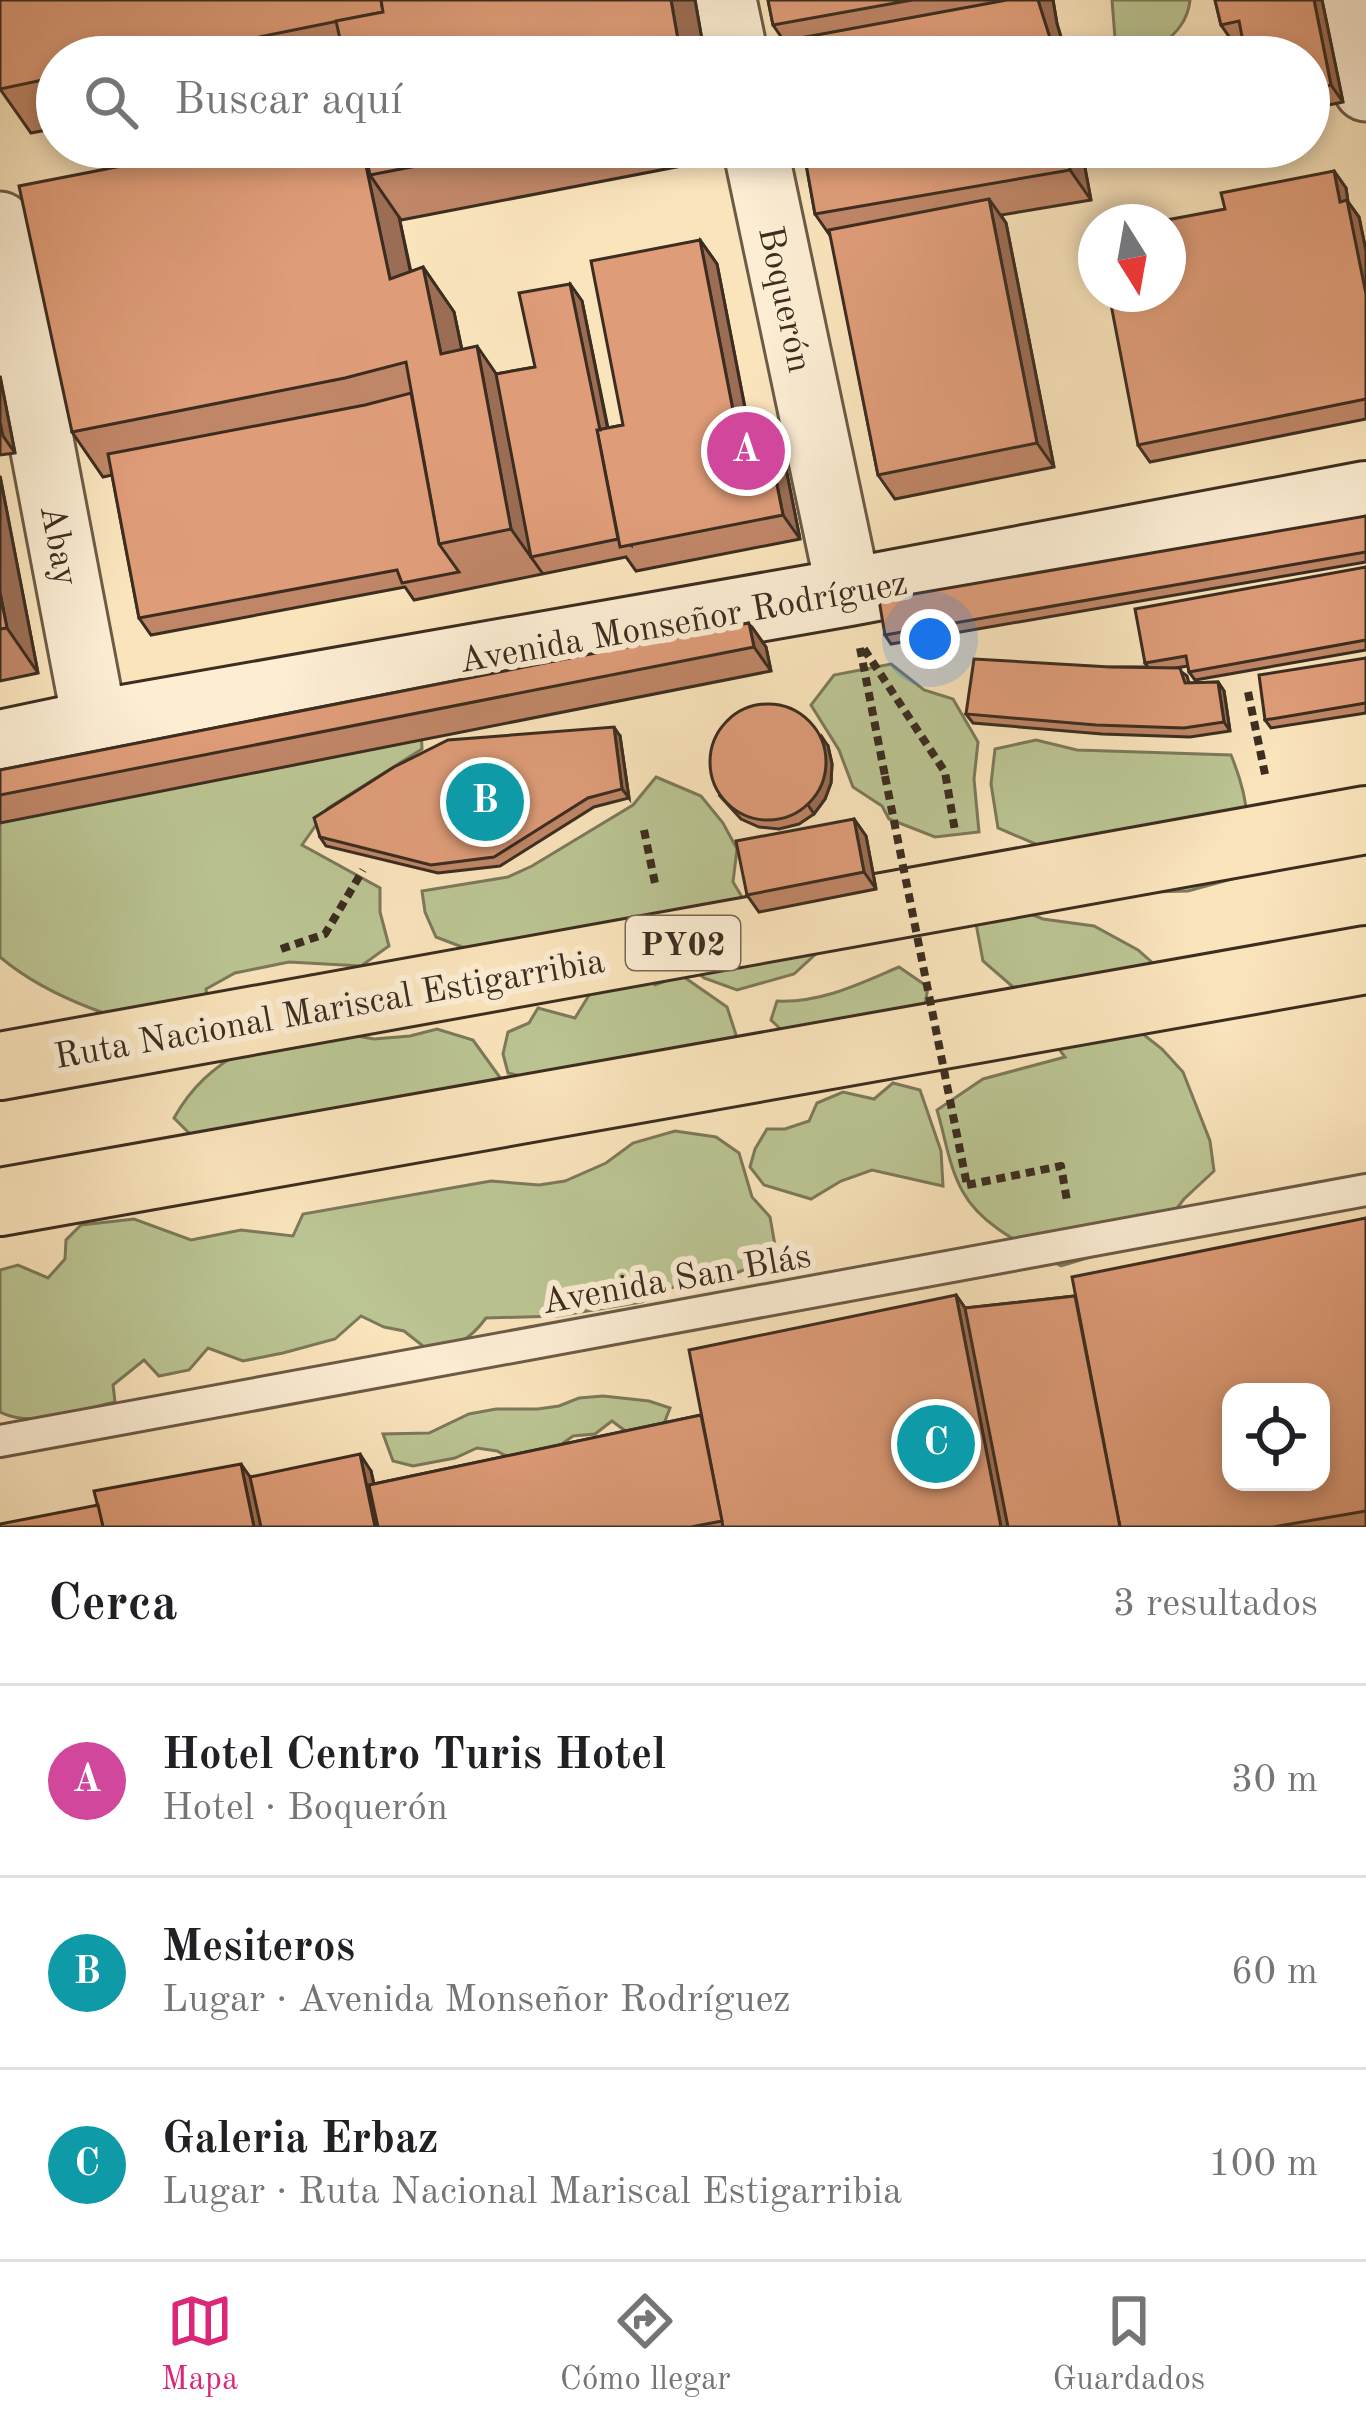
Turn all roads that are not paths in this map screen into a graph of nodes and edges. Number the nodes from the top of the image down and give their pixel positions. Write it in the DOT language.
graph roads {
  1 [pos="724,0"];
  2 [pos="1349,0"];
  3 [pos="732,36"];
  4 [pos="1366,89"];
  5 [pos="759,168"];
  6 [pos="0,224"];
  7 [pos="1366,495"];
  8 [pos="849,592"];
  9 [pos="95,724"];
  10 [pos="0,744"];
  11 [pos="1366,820"];
  12 [pos="1366,960"];
  13 [pos="0,1066"];
  14 [pos="1366,1190"];
  15 [pos="0,1202"];
  16 [pos="0,1441"];
  1 -- 3 [label="street"];
  2 -- 4 [label="street"];
  5 -- 8 [label="street, Boquerón"];
  6 -- 9 [label="street, Abay"];
  7 -- 8 [label="street, Avenida Monseñor Rodríguez"];
  8 -- 9 [label="street, Avenida Monseñor Rodríguez"];
  9 -- 10 [label="street, Avenida Monseñor Rodríguez"];
  11 -- 13 [label="highway, Ruta Nacional Mariscal Estigarribia / PY02"];
  12 -- 15 [label="highway"];
  14 -- 16 [label="lane, Avenida San Blás"];
}
